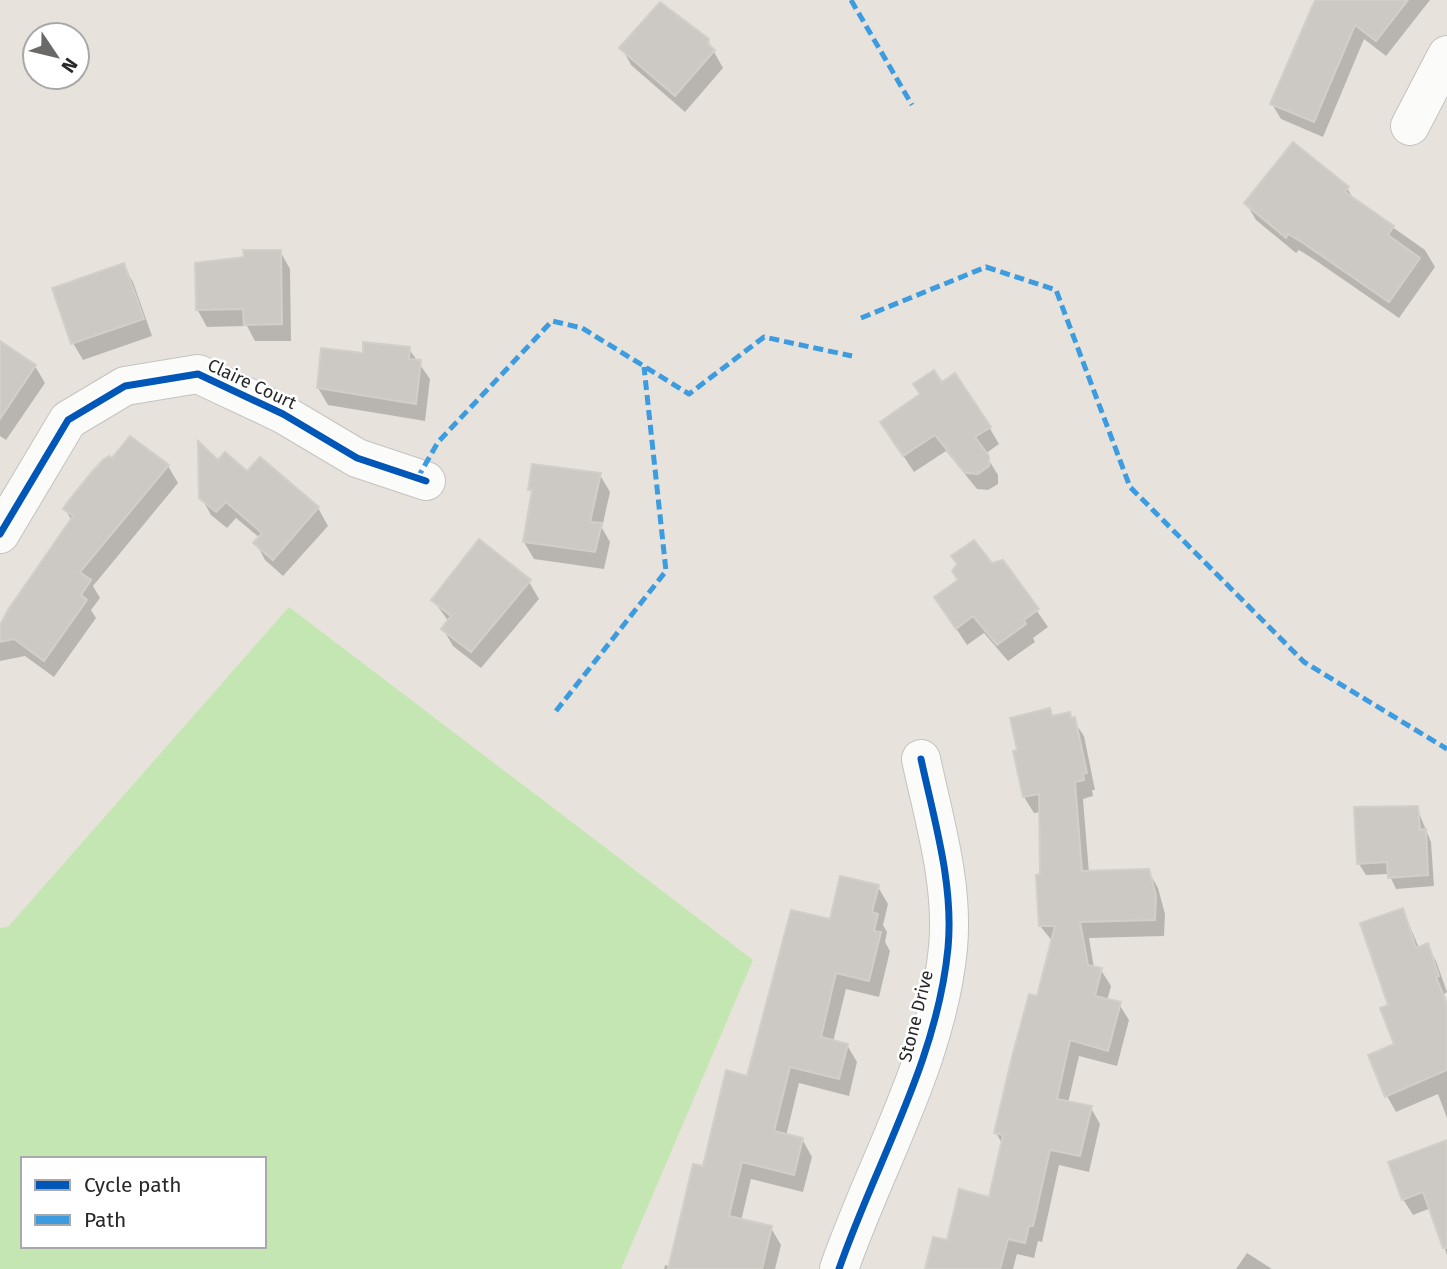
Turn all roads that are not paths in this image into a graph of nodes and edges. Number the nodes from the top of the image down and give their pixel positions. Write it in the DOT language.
graph roads {
  1 [pos="1447,55"];
  2 [pos="1410,126"];
  3 [pos="426,481"];
  4 [pos="0,534"];
  5 [pos="921,759"];
  6 [pos="839,1269"];
  1 -- 2 [label="street"];
  3 -- 4 [label="street, Claire Court"];
  5 -- 6 [label="street, Stone Drive"];
}
